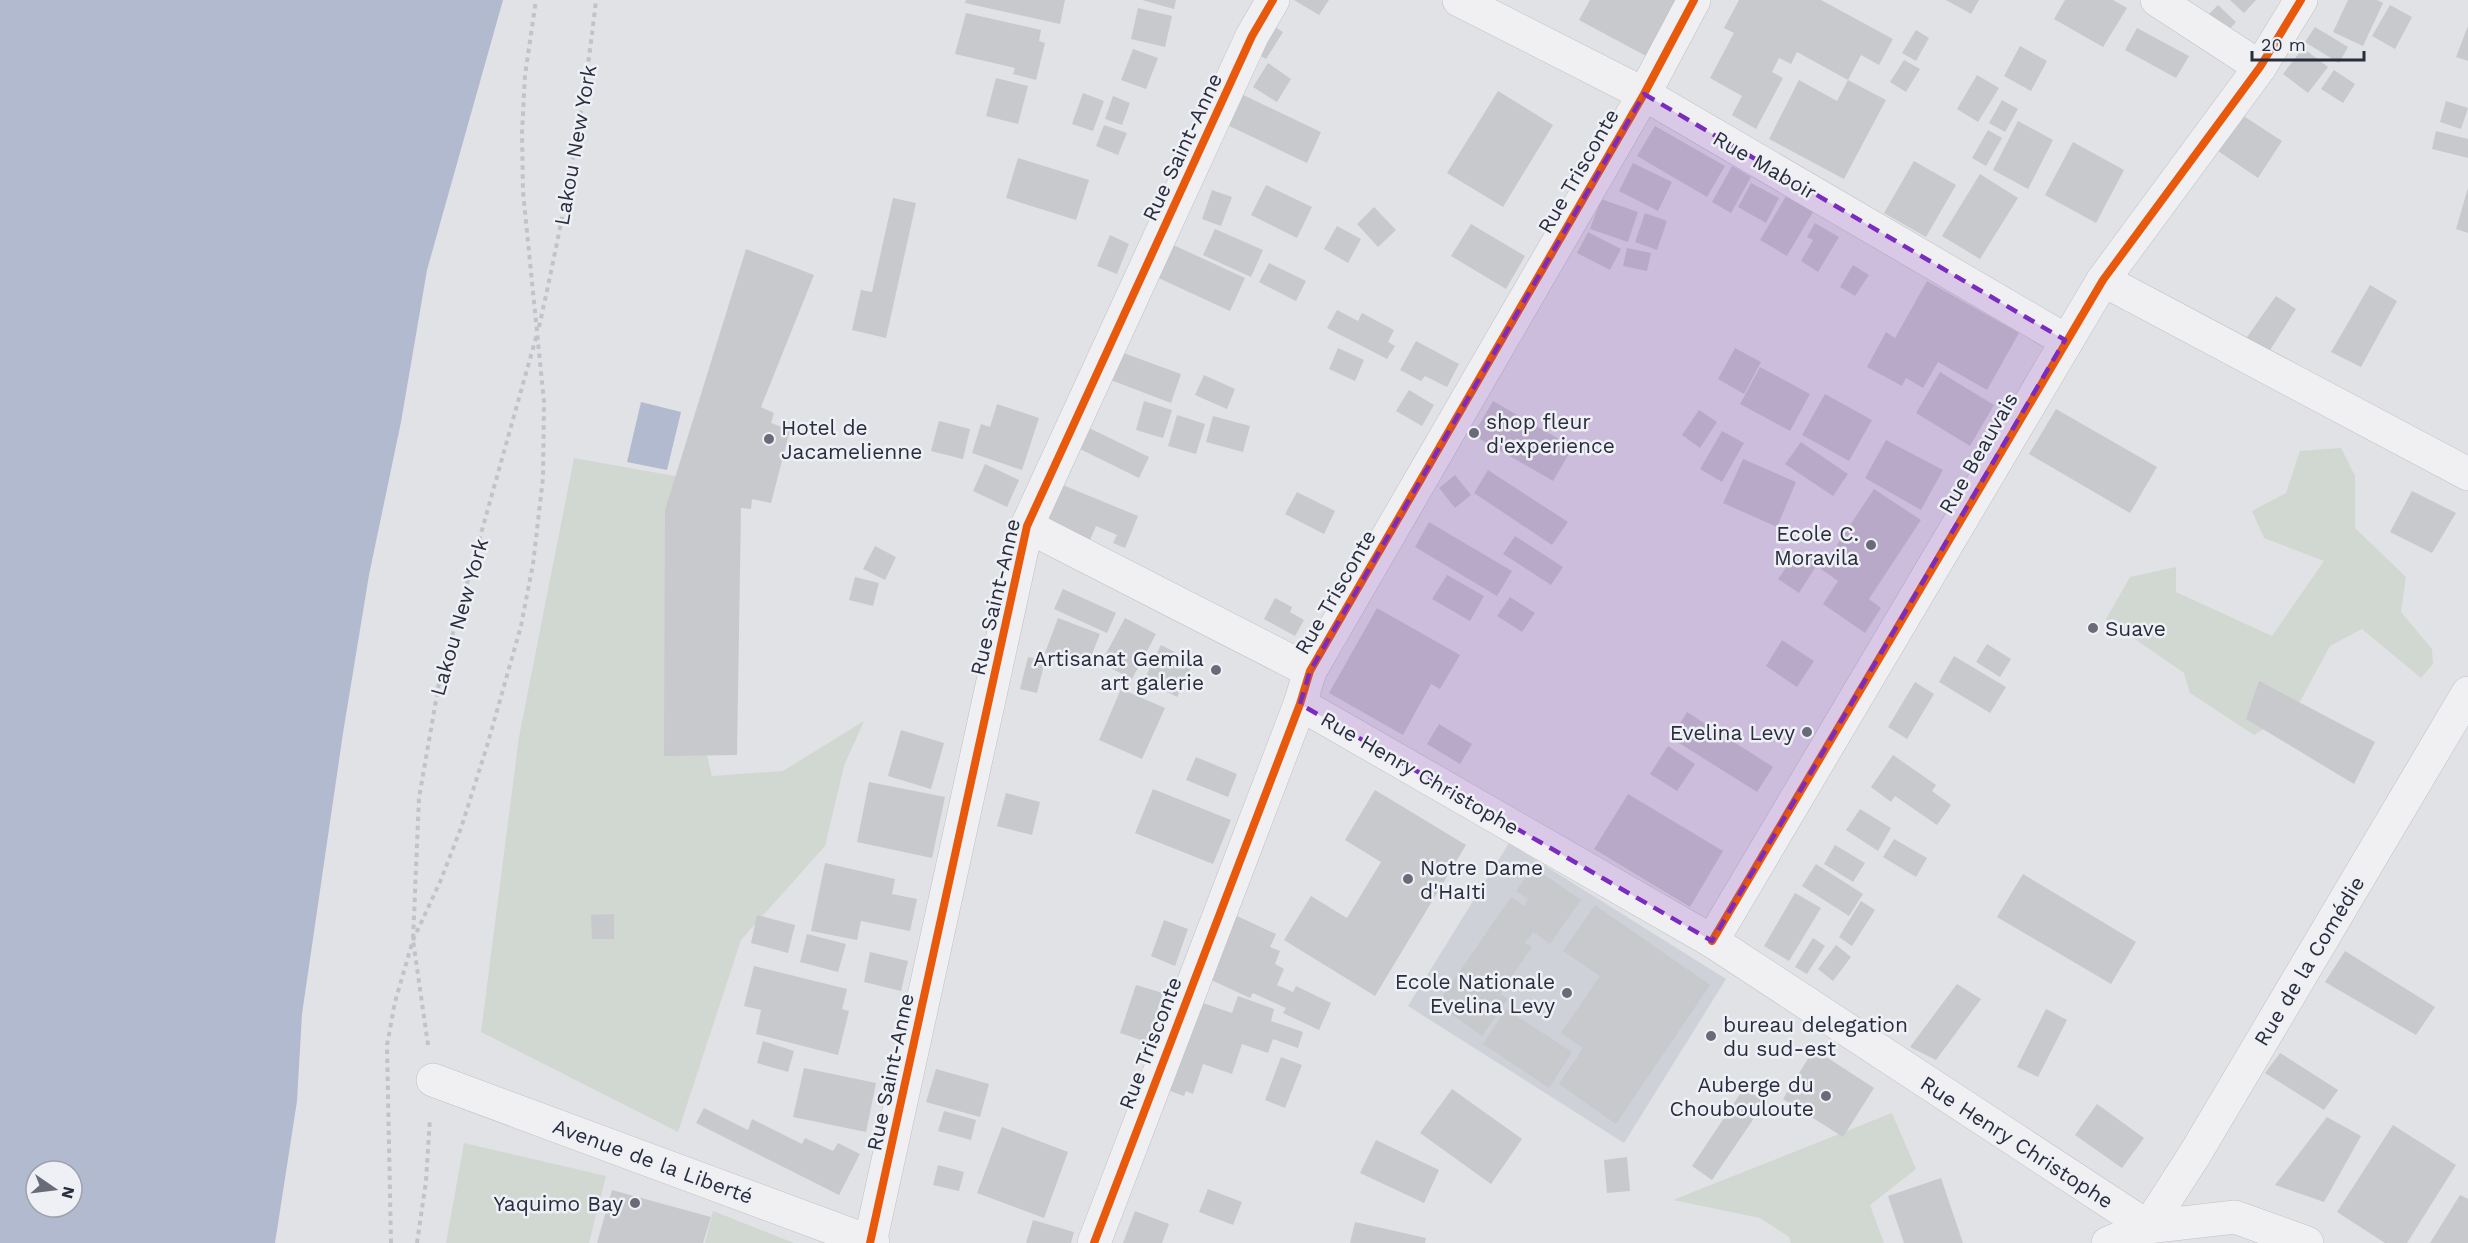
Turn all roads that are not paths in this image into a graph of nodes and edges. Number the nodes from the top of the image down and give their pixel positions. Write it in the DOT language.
graph roads {
  1 [pos="1273,0"];
  2 [pos="1460,0"];
  3 [pos="1694,0"];
  4 [pos="2157,0"];
  5 [pos="2301,0"];
  6 [pos="2260,67"];
  7 [pos="1644,94"];
  8 [pos="2103,280"];
  9 [pos="2065,340"];
  10 [pos="2468,474"];
  11 [pos="1028,526"];
  12 [pos="1310,671"];
  13 [pos="2468,693"];
  14 [pos="1300,704"];
  15 [pos="1712,941"];
  16 [pos="433,1080"];
  17 [pos="2148,1227"];
  18 [pos="872,1243"];
  19 [pos="1094,1243"];
  20 [pos="2108,1243"];
  21 [pos="2307,1243"];
  1 -- 11 [label="street, Rue Saint-Anne"];
  2 -- 7 [label="street, Rue Maboir"];
  3 -- 7 [label="street, Rue Trisconte"];
  4 -- 6 [label="street"];
  5 -- 6 [label="street, Rue Beauvais"];
  6 -- 8 [label="street, Rue Beauvais"];
  7 -- 9 [label="street, Rue Maboir"];
  7 -- 12 [label="street, Rue Trisconte"];
  8 -- 9 [label="street, Rue Beauvais"];
  8 -- 10 [label="street"];
  9 -- 15 [label="street, Rue Beauvais"];
  11 -- 12 [label="street"];
  11 -- 18 [label="street, Rue Saint-Anne"];
  12 -- 14 [label="street, Rue Trisconte"];
  13 -- 17 [label="street, Rue de la Comédie"];
  14 -- 15 [label="street, Rue Henry Christophe"];
  14 -- 19 [label="street, Rue Trisconte"];
  15 -- 17 [label="street, Rue Henry Christophe"];
  16 -- 18 [label="street, Avenue de la Liberté"];
  17 -- 20 [label="street"];
  17 -- 21 [label="street"];
}
